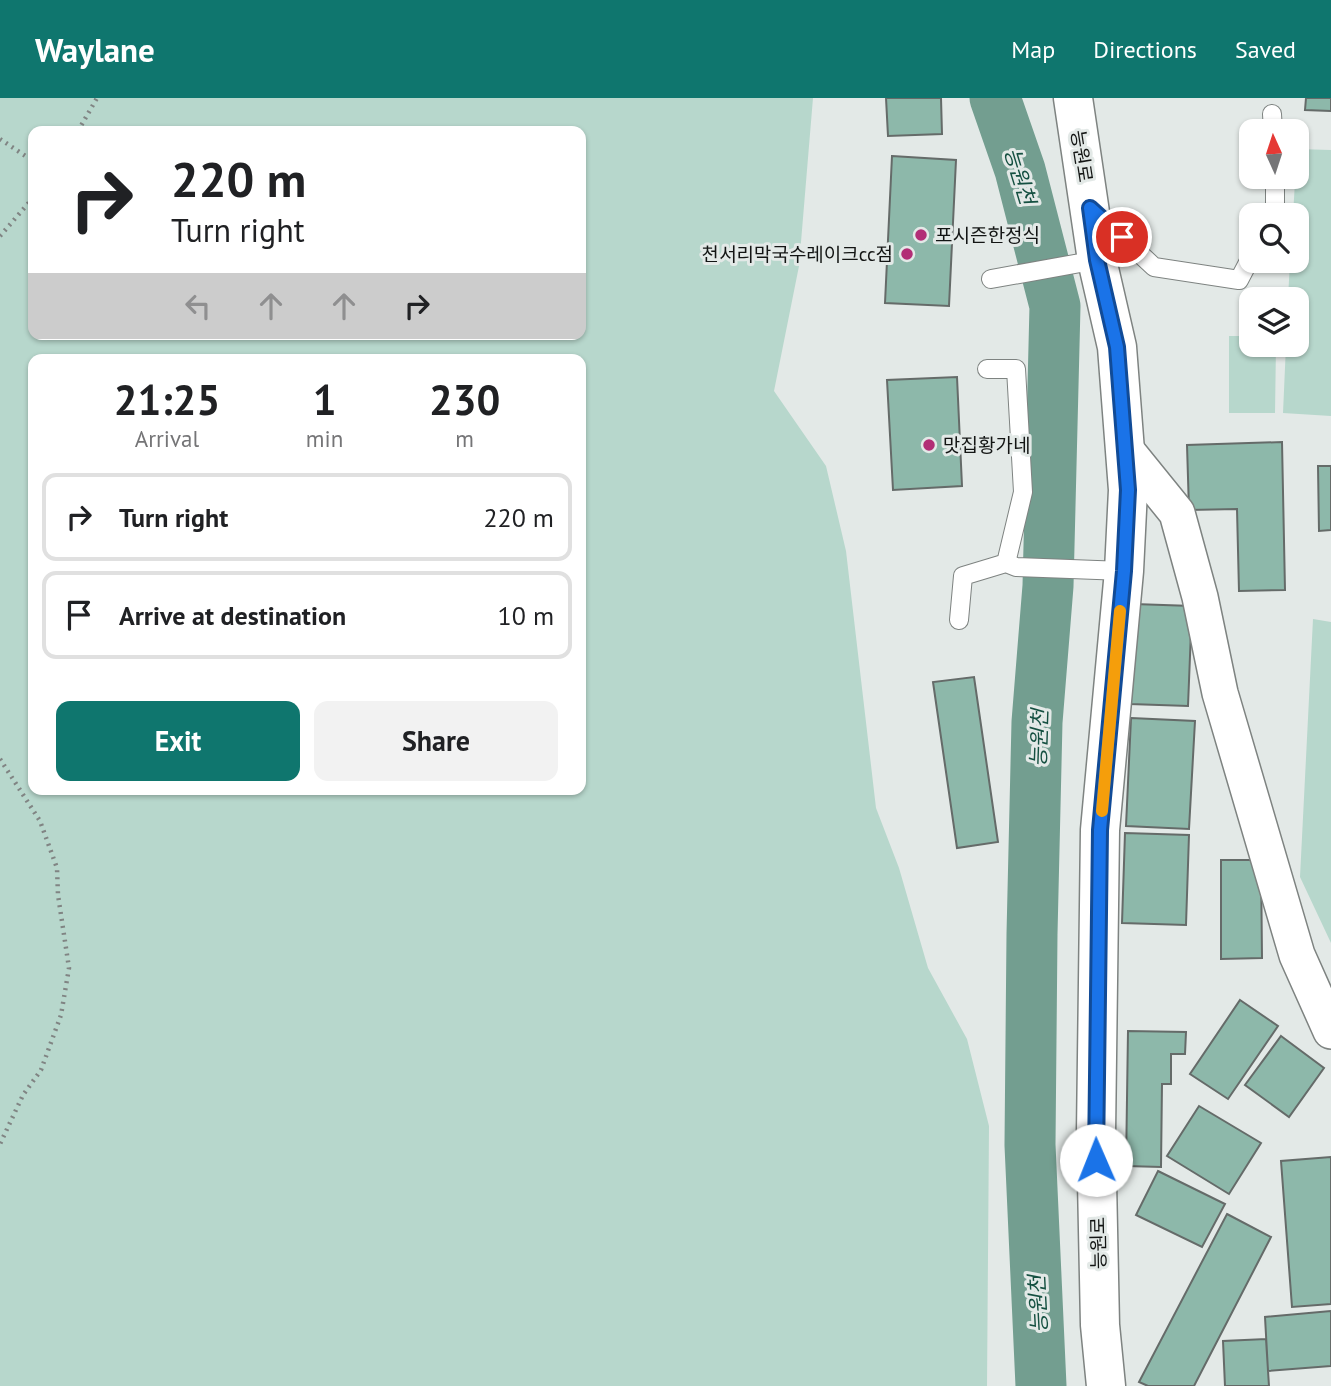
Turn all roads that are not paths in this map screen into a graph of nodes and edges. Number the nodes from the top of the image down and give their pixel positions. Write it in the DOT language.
graph roads {
  1 [pos="1073,98"];
  2 [pos="1090,208"];
  3 [pos="1095,260"];
  4 [pos="1242,273"];
  5 [pos="991,279"];
  6 [pos="987,369"];
  7 [pos="1126,450"];
  8 [pos="1011,565"];
  9 [pos="1115,571"];
  10 [pos="959,620"];
  11 [pos="1330,1027"];
  12 [pos="1106,1386"];
  1 -- 2 [label="street, 능원로"];
  2 -- 3 [label="street, 능원로"];
  2 -- 4 [label="lane"];
  3 -- 5 [label="lane"];
  3 -- 7 [label="street, 능원로"];
  6 -- 8 [label="lane"];
  7 -- 9 [label="street, 능원로"];
  7 -- 11 [label="street"];
  8 -- 9 [label="lane"];
  8 -- 10 [label="lane"];
  9 -- 12 [label="street, 능원로"];
}
